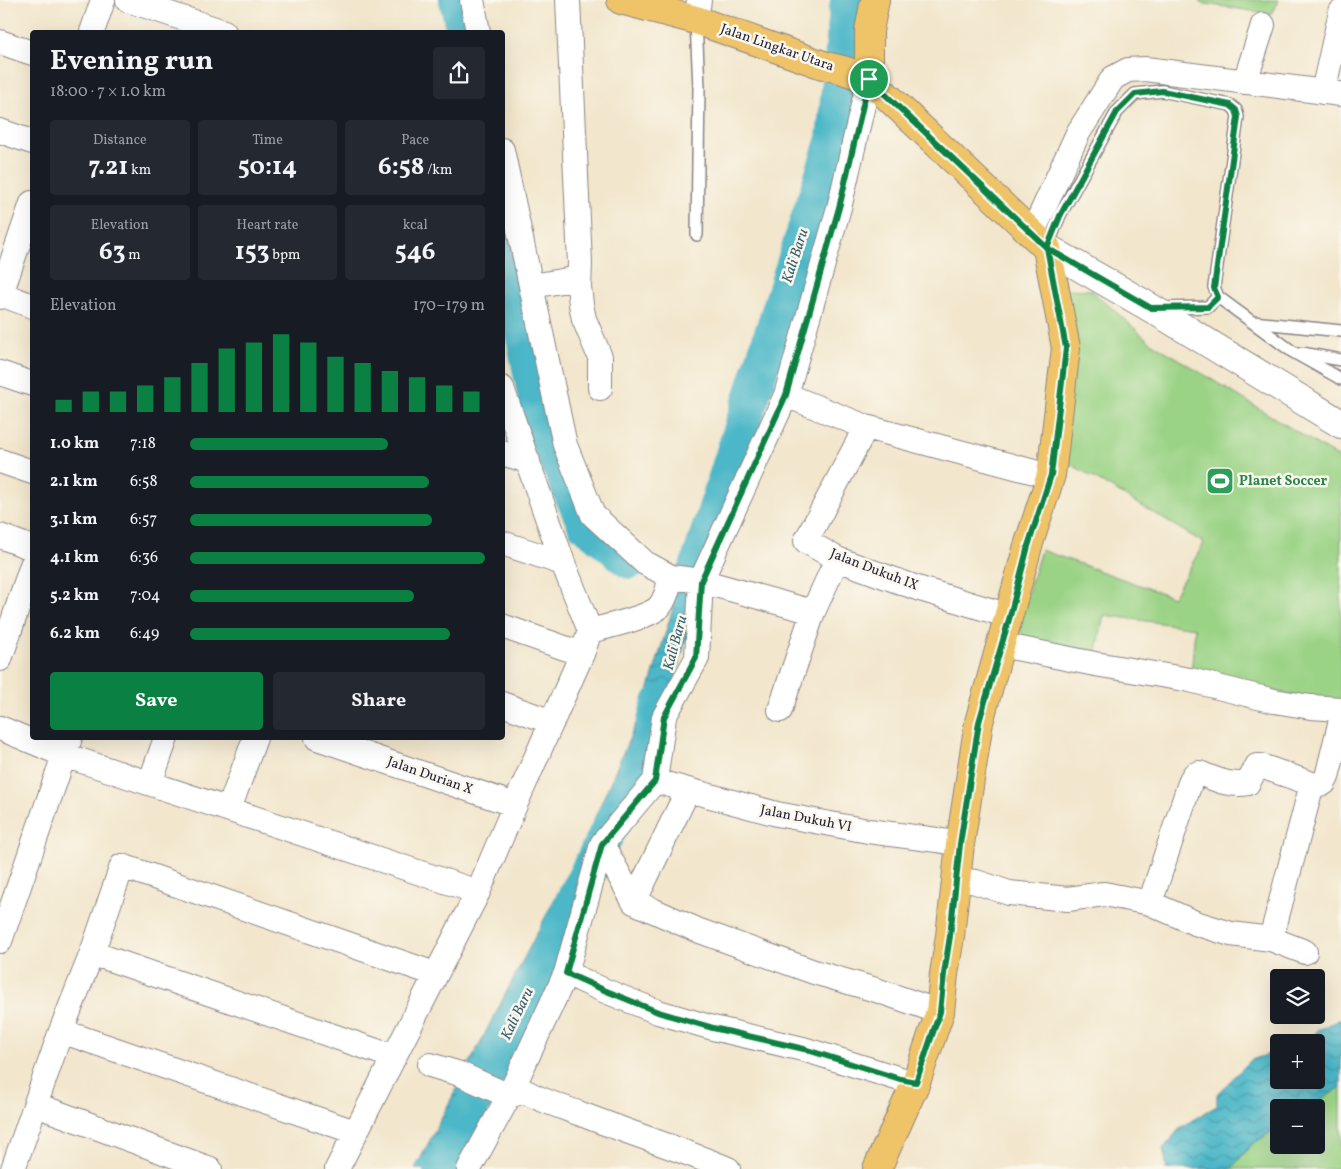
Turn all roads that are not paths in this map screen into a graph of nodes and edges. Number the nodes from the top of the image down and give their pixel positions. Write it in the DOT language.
graph roads {
  1 [pos="103,0"];
  2 [pos="128,0"];
  3 [pos="472,0"];
  4 [pos="568,0"];
  5 [pos="621,0"];
  6 [pos="875,0"];
  7 [pos="697,10"];
  8 [pos="1341,12"];
  9 [pos="1263,25"];
  10 [pos="93,30"];
  11 [pos="218,30"];
  12 [pos="478,30"];
  13 [pos="0,42"];
  14 [pos="30,52"];
  15 [pos="867,78"];
  16 [pos="1245,82"];
  17 [pos="1332,93"];
  18 [pos="0,131"];
  19 [pos="30,141"];
  20 [pos="505,164"];
  21 [pos="30,217"];
  22 [pos="696,235"];
  23 [pos="1040,241"];
  24 [pos="579,278"];
  25 [pos="532,286"];
  26 [pos="0,296"];
  27 [pos="1218,297"];
  28 [pos="30,305"];
  29 [pos="1151,308"];
  30 [pos="1253,322"];
  31 [pos="1341,331"];
  32 [pos="1293,352"];
  33 [pos="1341,360"];
  34 [pos="0,372"];
  35 [pos="1341,379"];
  36 [pos="30,383"];
  37 [pos="600,388"];
  38 [pos="786,395"];
  39 [pos="505,397"];
  40 [pos="1341,424"];
  41 [pos="866,427"];
  42 [pos="505,454"];
  43 [pos="0,461"];
  44 [pos="528,462"];
  45 [pos="30,471"];
  46 [pos="1051,475"];
  47 [pos="0,536"];
  48 [pos="505,543"];
  49 [pos="30,547"];
  50 [pos="837,559"];
  51 [pos="563,563"];
  52 [pos="30,570"];
  53 [pos="678,581"];
  54 [pos="813,612"];
  55 [pos="1010,616"];
  56 [pos="5,626"];
  57 [pos="505,627"];
  58 [pos="590,631"];
  59 [pos="1001,645"];
  60 [pos="582,654"];
  61 [pos="0,659"];
  62 [pos="505,705"];
  63 [pos="1341,709"];
  64 [pos="780,710"];
  65 [pos="1341,720"];
  66 [pos="552,722"];
  67 [pos="0,728"];
  68 [pos="30,736"];
  69 [pos="45,740"];
  70 [pos="165,740"];
  71 [pos="254,740"];
  72 [pos="323,740"];
  73 [pos="67,746"];
  74 [pos="655,781"];
  75 [pos="150,784"];
  76 [pos="1312,784"];
  77 [pos="688,790"];
  78 [pos="515,805"];
  79 [pos="229,809"];
  80 [pos="602,844"];
  81 [pos="960,844"];
  82 [pos="956,879"];
  83 [pos="478,892"];
  84 [pos="634,902"];
  85 [pos="1150,903"];
  86 [pos="1271,940"];
  87 [pos="0,941"];
  88 [pos="1306,952"];
  89 [pos="92,953"];
  90 [pos="566,973"];
  91 [pos="435,974"];
  92 [pos="940,1012"];
  93 [pos="61,1031"];
  94 [pos="394,1057"];
  95 [pos="430,1065"];
  96 [pos="916,1082"];
  97 [pos="510,1096"];
  98 [pos="36,1105"];
  99 [pos="355,1132"];
  100 [pos="13,1169"];
  101 [pos="210,1169"];
  102 [pos="337,1169"];
  103 [pos="469,1169"];
  104 [pos="728,1169"];
  105 [pos="877,1169"];
  1 -- 10 [label="street"];
  2 -- 11 [label="street"];
  3 -- 12 [label="street"];
  4 -- 24 [label="street"];
  5 -- 7 [label="main road, Jalan Lingkar Utara"];
  6 -- 15 [label="main road"];
  7 -- 15 [label="main road, Jalan Lingkar Utara"];
  7 -- 22 [label="lane"];
  8 -- 17 [label="street"];
  9 -- 16 [label="street"];
  13 -- 14 [label="street"];
  15 -- 23 [label="main road, Jalan Lingkar Utara"];
  15 -- 38 [label="street"];
  16 -- 17 [label="street"];
  16 -- 23 [label="street"];
  18 -- 19 [label="street"];
  20 -- 25 [label="street"];
  21 -- 26 [label="street"];
  23 -- 27 [label="lane"];
  23 -- 29 [label="street"];
  23 -- 46 [label="main road"];
  24 -- 25 [label="street"];
  24 -- 37 [label="street"];
  25 -- 53 [label="street"];
  26 -- 28 [label="street"];
  27 -- 29 [label="lane"];
  27 -- 30 [label="lane"];
  29 -- 40 [label="street"];
  30 -- 31 [label="lane"];
  30 -- 32 [label="lane"];
  32 -- 33 [label="lane"];
  32 -- 35 [label="lane"];
  34 -- 36 [label="street"];
  38 -- 41 [label="street"];
  38 -- 53 [label="street"];
  39 -- 44 [label="street"];
  41 -- 46 [label="street"];
  41 -- 50 [label="street, Jalan Dukuh IX"];
  42 -- 44 [label="street"];
  43 -- 45 [label="street"];
  44 -- 51 [label="street"];
  46 -- 55 [label="main road"];
  47 -- 49 [label="street"];
  48 -- 51 [label="street"];
  50 -- 54 [label="street"];
  50 -- 55 [label="street, Jalan Dukuh IX"];
  51 -- 58 [label="street"];
  52 -- 56 [label="street"];
  53 -- 54 [label="street"];
  53 -- 58 [label="street"];
  53 -- 74 [label="street"];
  54 -- 64 [label="street"];
  55 -- 59 [label="main road"];
  56 -- 61 [label="street"];
  57 -- 60 [label="street"];
  58 -- 60 [label="street"];
  59 -- 63 [label="street"];
  59 -- 81 [label="main road"];
  60 -- 66 [label="street"];
  62 -- 66 [label="street"];
  65 -- 76 [label="street"];
  66 -- 78 [label="street"];
  67 -- 68 [label="street"];
  69 -- 73 [label="street"];
  70 -- 75 [label="street"];
  71 -- 79 [label="street"];
  72 -- 78 [label="street, Jalan Durian X"];
  73 -- 75 [label="street"];
  73 -- 87 [label="street"];
  74 -- 77 [label="street, Jalan Dukuh VI"];
  74 -- 80 [label="street"];
  75 -- 79 [label="street"];
  76 -- 85 [label="street"];
  76 -- 86 [label="street"];
  77 -- 81 [label="street, Jalan Dukuh VI"];
  77 -- 84 [label="street"];
  78 -- 83 [label="street"];
  79 -- 83 [label="street"];
  80 -- 84 [label="street"];
  80 -- 90 [label="street"];
  81 -- 82 [label="main road"];
  82 -- 85 [label="street"];
  82 -- 92 [label="main road"];
  83 -- 91 [label="street"];
  84 -- 92 [label="street"];
  85 -- 86 [label="street"];
  86 -- 88 [label="street"];
  89 -- 91 [label="street"];
  89 -- 93 [label="street"];
  89 -- 94 [label="street"];
  90 -- 96 [label="street"];
  90 -- 97 [label="street"];
  91 -- 94 [label="street"];
  92 -- 96 [label="main road"];
  93 -- 98 [label="street"];
  93 -- 99 [label="street"];
  94 -- 99 [label="street"];
  95 -- 97 [label="street"];
  96 -- 105 [label="main road"];
  97 -- 103 [label="street"];
  97 -- 104 [label="street"];
  98 -- 100 [label="street"];
  98 -- 101 [label="street"];
  99 -- 102 [label="street"];
}
